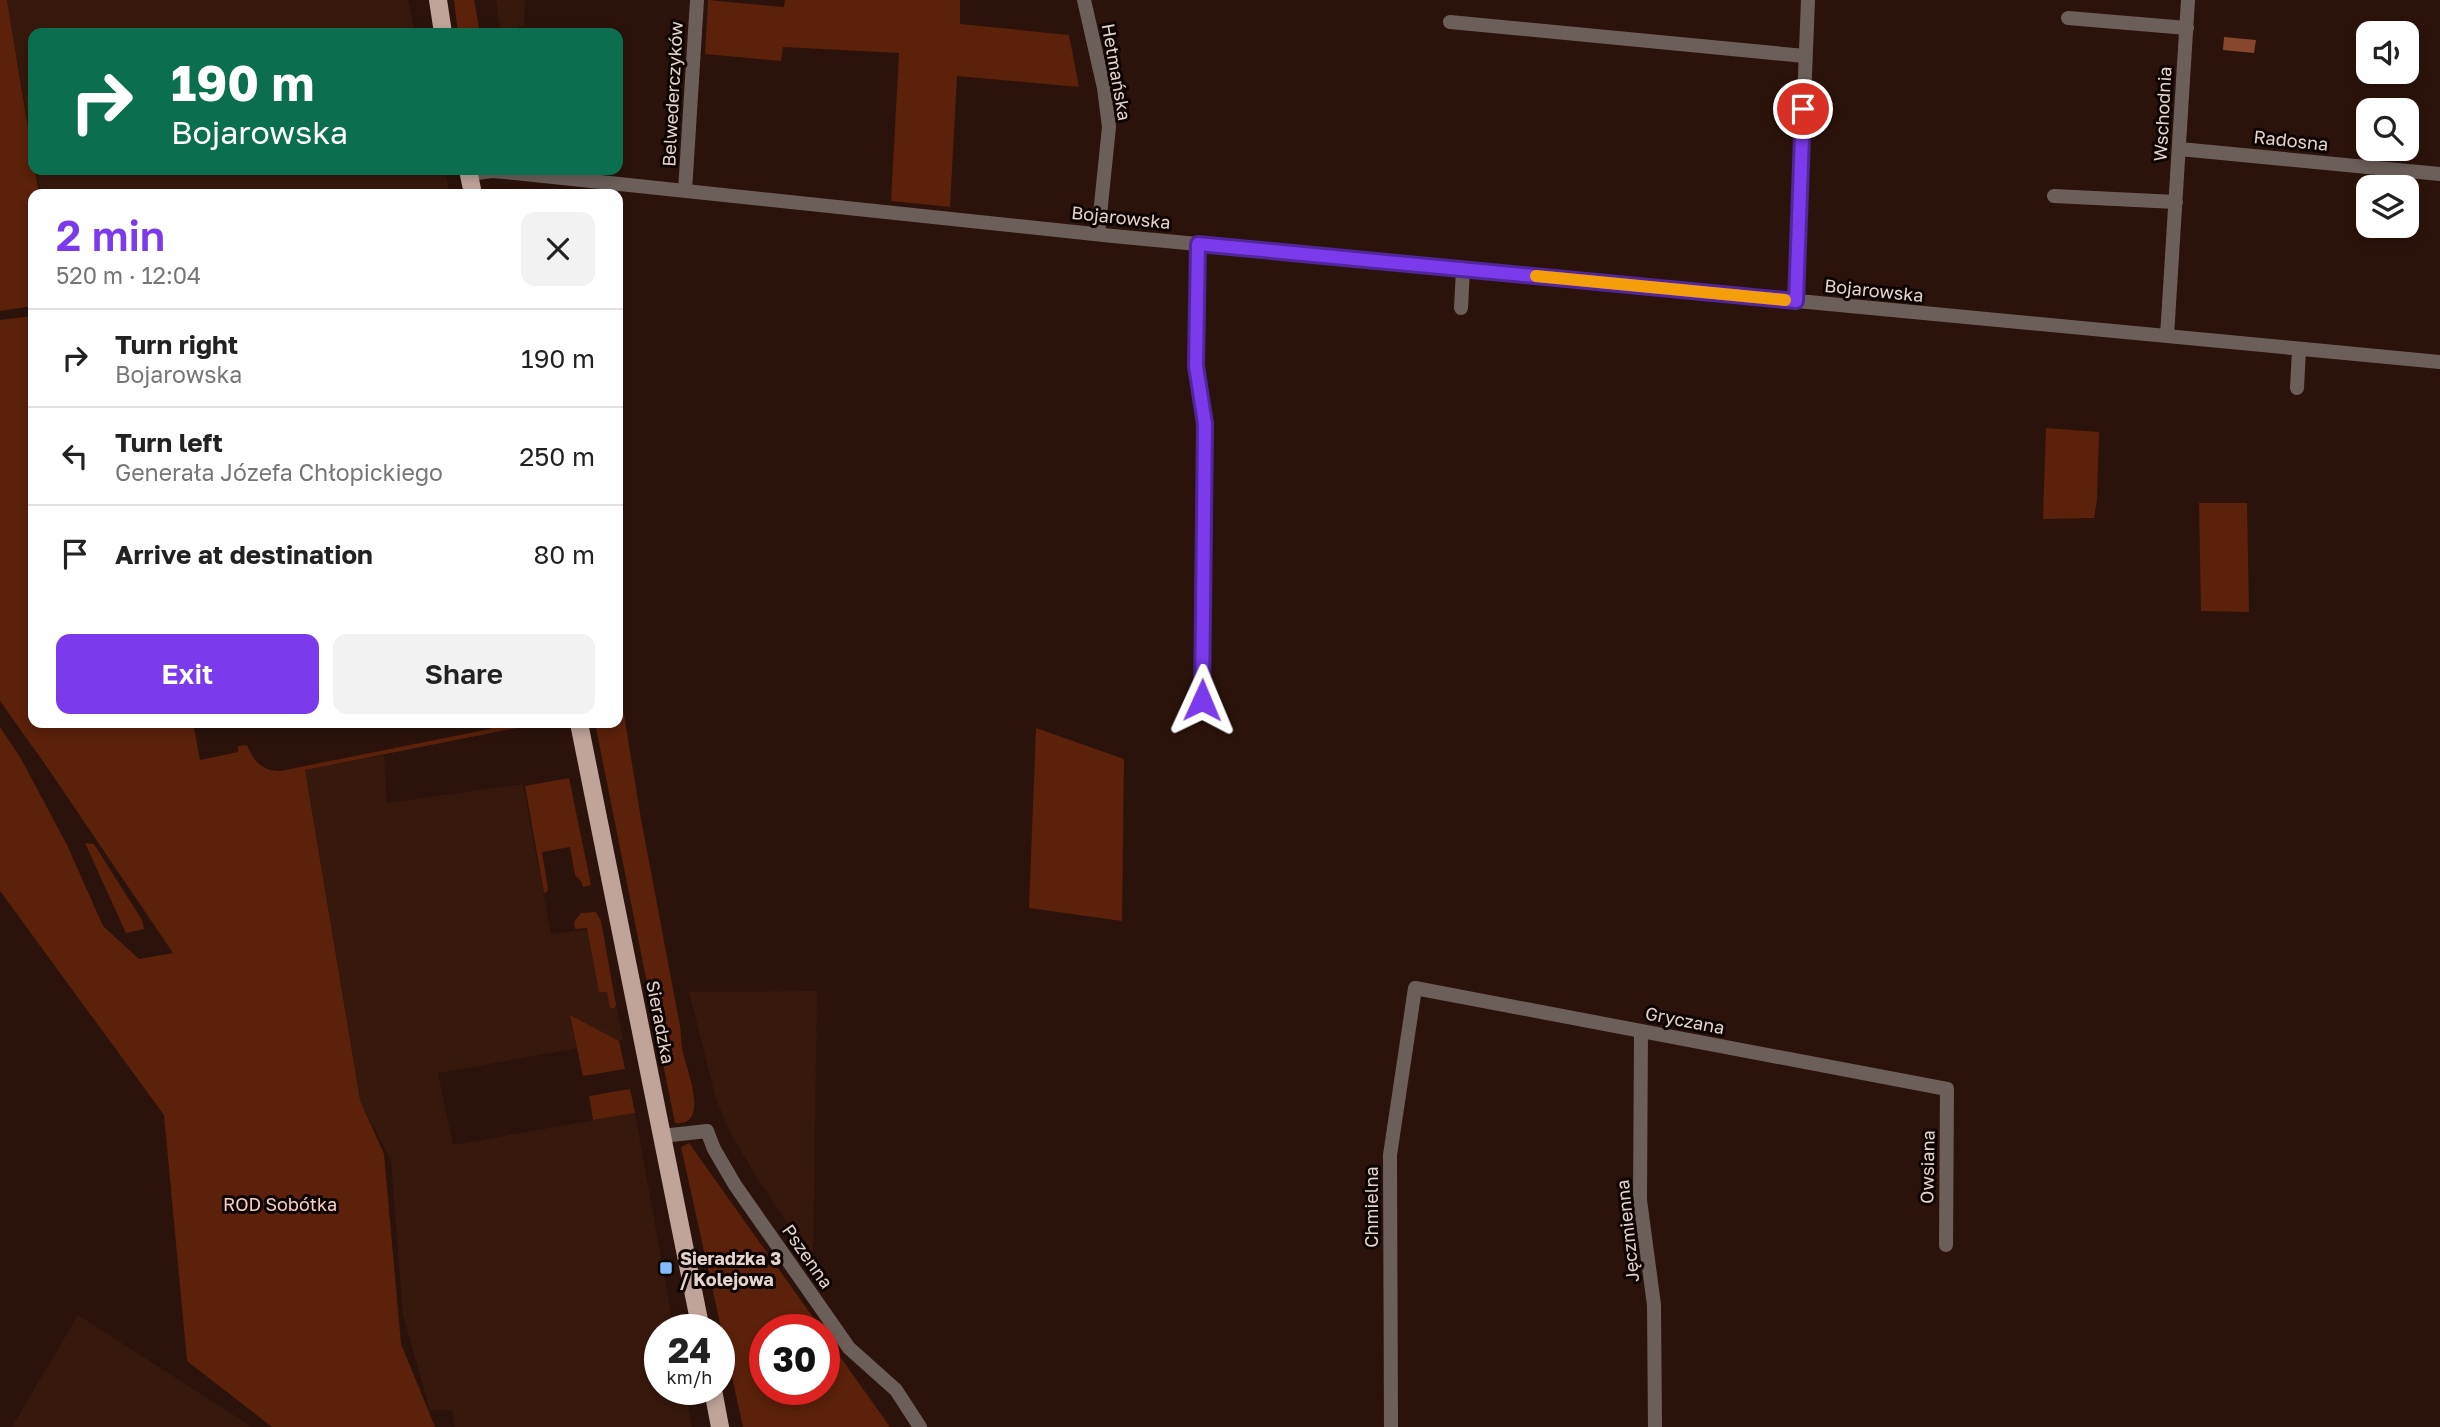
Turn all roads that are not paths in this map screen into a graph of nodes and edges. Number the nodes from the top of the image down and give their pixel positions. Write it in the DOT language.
graph roads {
  1 [pos="439,0"];
  2 [pos="697,0"];
  3 [pos="1084,0"];
  4 [pos="1808,0"];
  5 [pos="2188,0"];
  6 [pos="2068,18"];
  7 [pos="1451,22"];
  8 [pos="442,28"];
  9 [pos="2186,28"];
  10 [pos="1805,56"];
  11 [pos="2179,149"];
  12 [pos="2440,174"];
  13 [pos="531,175"];
  14 [pos="685,191"];
  15 [pos="2054,196"];
  16 [pos="2176,202"];
  17 [pos="1098,234"];
  18 [pos="1198,244"];
  19 [pos="1463,269"];
  20 [pos="1796,301"];
  21 [pos="1461,308"];
  22 [pos="2166,337"];
  23 [pos="2299,349"];
  24 [pos="2440,362"];
  25 [pos="2297,388"];
  26 [pos="1202,700"];
  27 [pos="580,728"];
  28 [pos="1415,988"];
  29 [pos="1641,1031"];
  30 [pos="1947,1089"];
  31 [pos="662,1136"];
  32 [pos="1946,1245"];
  33 [pos="698,1314"];
  34 [pos="716,1405"];
  35 [pos="720,1427"];
  36 [pos="920,1427"];
  37 [pos="1391,1427"];
  38 [pos="1655,1427"];
  1 -- 8 [label="main road"];
  2 -- 14 [label="street, Belwederczyków"];
  3 -- 17 [label="street, Hetmańska"];
  4 -- 10 [label="street"];
  5 -- 9 [label="street, Wschodnia"];
  6 -- 9 [label="street"];
  7 -- 10 [label="street"];
  9 -- 11 [label="street, Wschodnia"];
  10 -- 20 [label="street"];
  11 -- 12 [label="street, Radosna"];
  11 -- 16 [label="street, Wschodnia"];
  13 -- 14 [label="street, Bojarowska"];
  14 -- 17 [label="street, Bojarowska"];
  15 -- 16 [label="street"];
  16 -- 22 [label="street, Wschodnia"];
  17 -- 18 [label="street, Bojarowska"];
  18 -- 19 [label="street, Bojarowska"];
  18 -- 26 [label="street"];
  19 -- 20 [label="street, Bojarowska"];
  19 -- 21 [label="street"];
  20 -- 22 [label="street, Bojarowska"];
  22 -- 23 [label="street, Bojarowska"];
  23 -- 24 [label="street, Bojarowska"];
  23 -- 25 [label="street"];
  27 -- 31 [label="main road, Sieradzka"];
  28 -- 29 [label="street, Gryczana"];
  28 -- 37 [label="street, Chmielna"];
  29 -- 30 [label="street, Gryczana"];
  29 -- 38 [label="street, Jęczmienna"];
  30 -- 32 [label="street, Owsiana"];
  31 -- 33 [label="main road, Sieradzka"];
  31 -- 36 [label="street, Pszenna"];
  34 -- 35 [label="main road"];
}
